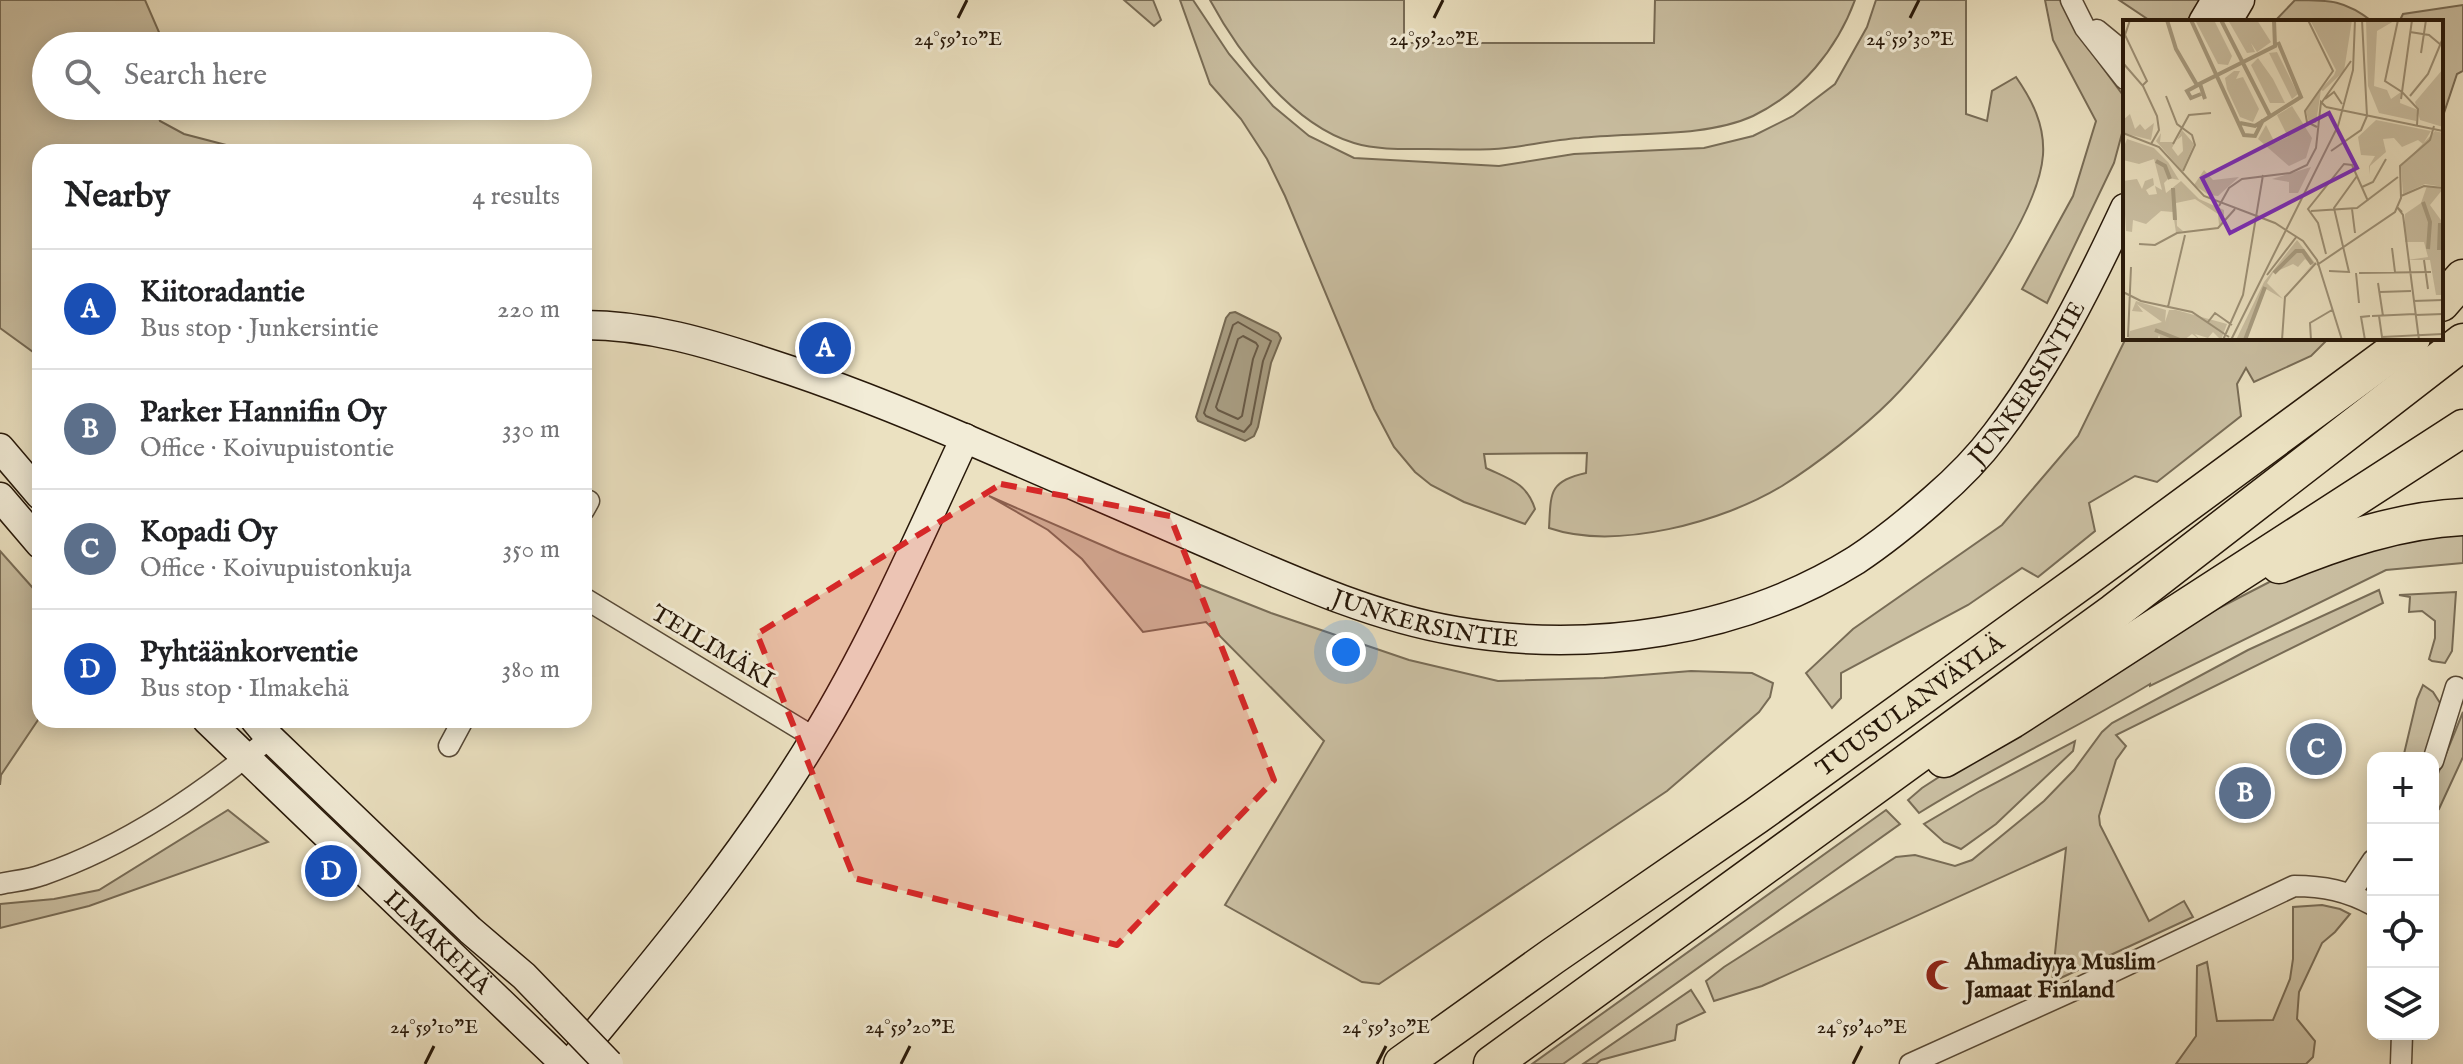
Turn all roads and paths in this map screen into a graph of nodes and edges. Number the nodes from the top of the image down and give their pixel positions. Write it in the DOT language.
graph roads {
  1 [pos="2216,0"];
  2 [pos="2240,0"];
  3 [pos="2073,4"];
  4 [pos="2204,20"];
  5 [pos="2228,20"];
  6 [pos="2123,52"];
  7 [pos="2123,76"];
  8 [pos="2123,212"];
  9 [pos="2463,278"];
  10 [pos="2463,295"];
  11 [pos="2443,301"];
  12 [pos="2443,312"];
  13 [pos="592,325"];
  14 [pos="2409,340"];
  15 [pos="2463,342"];
  16 [pos="2463,428"];
  17 [pos="965,438"];
  18 [pos="0,448"];
  19 [pos="32,486"];
  20 [pos="0,497"];
  21 [pos="2463,517"];
  22 [pos="32,535"];
  23 [pos="2206,593"];
  24 [pos="592,603"];
  25 [pos="2456,687"];
  26 [pos="215,728"];
  27 [pos="459,728"];
  28 [pos="262,729"];
  29 [pos="815,738"];
  30 [pos="449,746"];
  31 [pos="2436,752"];
  32 [pos="245,758"];
  33 [pos="1780,854"];
  34 [pos="2367,869"];
  35 [pos="0,884"];
  36 [pos="2351,893"];
  37 [pos="2367,902"];
  38 [pos="2402,1040"];
  39 [pos="567,1064"];
  40 [pos="609,1064"];
  41 [pos="1402,1064"];
  42 [pos="1492,1064"];
  43 [pos="1910,1064"];
  44 [pos="2401,1064"];
  1 -- 4 [label="main road"];
  2 -- 5 [label="main road"];
  3 -- 6 [label="street"];
  3 -- 7 [label="street"];
  8 -- 17 [label="main road, JUNKERSINTIE"];
  9 -- 11 [label="highway"];
  10 -- 12 [label="highway"];
  13 -- 17 [label="main road, JUNKERSINTIE"];
  14 -- 41 [label="highway, TUUSULANVÄYLÄ"];
  15 -- 33 [label="highway, TUUSULANVÄYLÄ"];
  16 -- 23 [label="highway"];
  17 -- 29 [label="main road"];
  18 -- 19 [label="main road"];
  20 -- 22 [label="main road"];
  21 -- 23 [label="highway"];
  23 -- 33 [label="highway"];
  24 -- 29 [label="street, TEILIMÄKI"];
  25 -- 31 [label="street"];
  26 -- 32 [label="main road, ILMAKEHÄ"];
  27 -- 30 [label="street"];
  28 -- 32 [label="street"];
  28 -- 40 [label="main road, ILMAKEHÄ, bridge"];
  29 -- 39 [label="main road"];
  32 -- 35 [label="street"];
  32 -- 39 [label="main road, ILMAKEHÄ"];
  33 -- 42 [label="highway, TUUSULANVÄYLÄ"];
  34 -- 36 [label="street"];
  36 -- 37 [label="street"];
  36 -- 43 [label="street"];
  38 -- 44 [label="street"];
}
